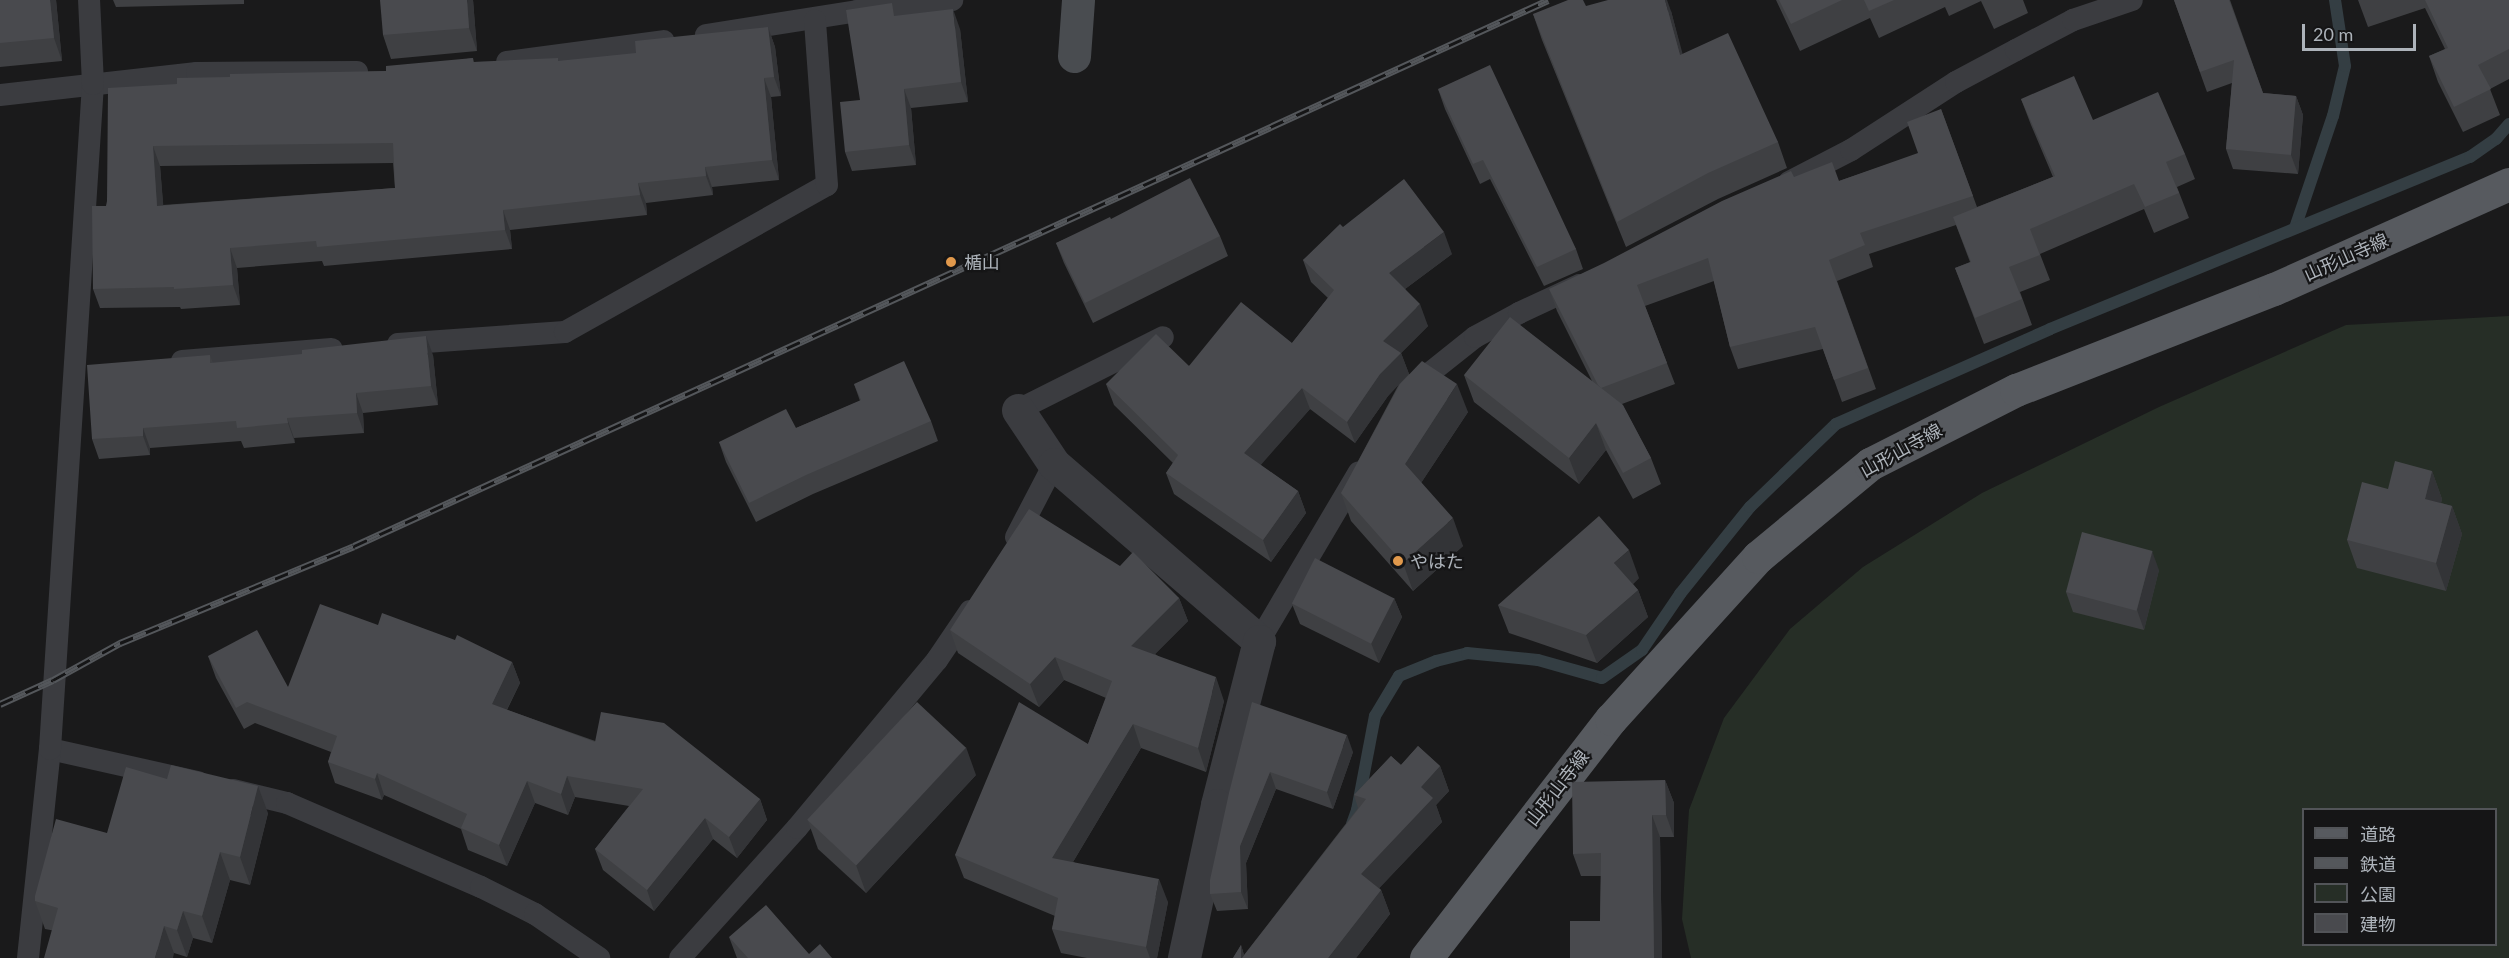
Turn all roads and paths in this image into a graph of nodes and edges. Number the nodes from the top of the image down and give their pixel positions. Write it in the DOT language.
graph roads {
  1 [pos="89,0"];
  2 [pos="952,0"];
  3 [pos="1078,0"];
  4 [pos="2132,0"];
  5 [pos="891,3"];
  6 [pos="815,20"];
  7 [pos="1074,56"];
  8 [pos="491,63"];
  9 [pos="374,72"];
  10 [pos="93,84"];
  11 [pos="0,95"];
  12 [pos="2509,184"];
  13 [pos="1774,189"];
  14 [pos="1595,278"];
  15 [pos="1163,337"];
  16 [pos="378,346"];
  17 [pos="354,348"];
  18 [pos="155,363"];
  19 [pos="97,367"];
  20 [pos="73,369"];
  21 [pos="1399,404"];
  22 [pos="1018,410"];
  23 [pos="1368,455"];
  24 [pos="1054,464"];
  25 [pos="1007,553"];
  26 [pos="982,592"];
  27 [pos="1258,641"];
  28 [pos="50,749"];
  29 [pos="28,958"];
  30 [pos="599,958"];
  31 [pos="680,958"];
  32 [pos="1184,958"];
  33 [pos="1426,958"];
  1 -- 10 [label="lane"];
  2 -- 5 [label="lane"];
  3 -- 7 [label="street"];
  4 -- 13 [label="lane"];
  5 -- 6 [label="lane"];
  6 -- 8 [label="lane"];
  6 -- 16 [label="lane"];
  9 -- 10 [label="lane"];
  10 -- 11 [label="lane"];
  10 -- 20 [label="lane"];
  12 -- 33 [label="main road, 山形山寺線"];
  14 -- 21 [label="lane"];
  15 -- 22 [label="lane"];
  17 -- 18 [label="lane"];
  19 -- 20 [label="lane"];
  20 -- 28 [label="lane"];
  22 -- 24 [label="street"];
  23 -- 27 [label="lane"];
  24 -- 25 [label="lane"];
  24 -- 27 [label="street"];
  26 -- 31 [label="lane"];
  27 -- 32 [label="street"];
  28 -- 29 [label="lane"];
  28 -- 30 [label="lane"];
}
